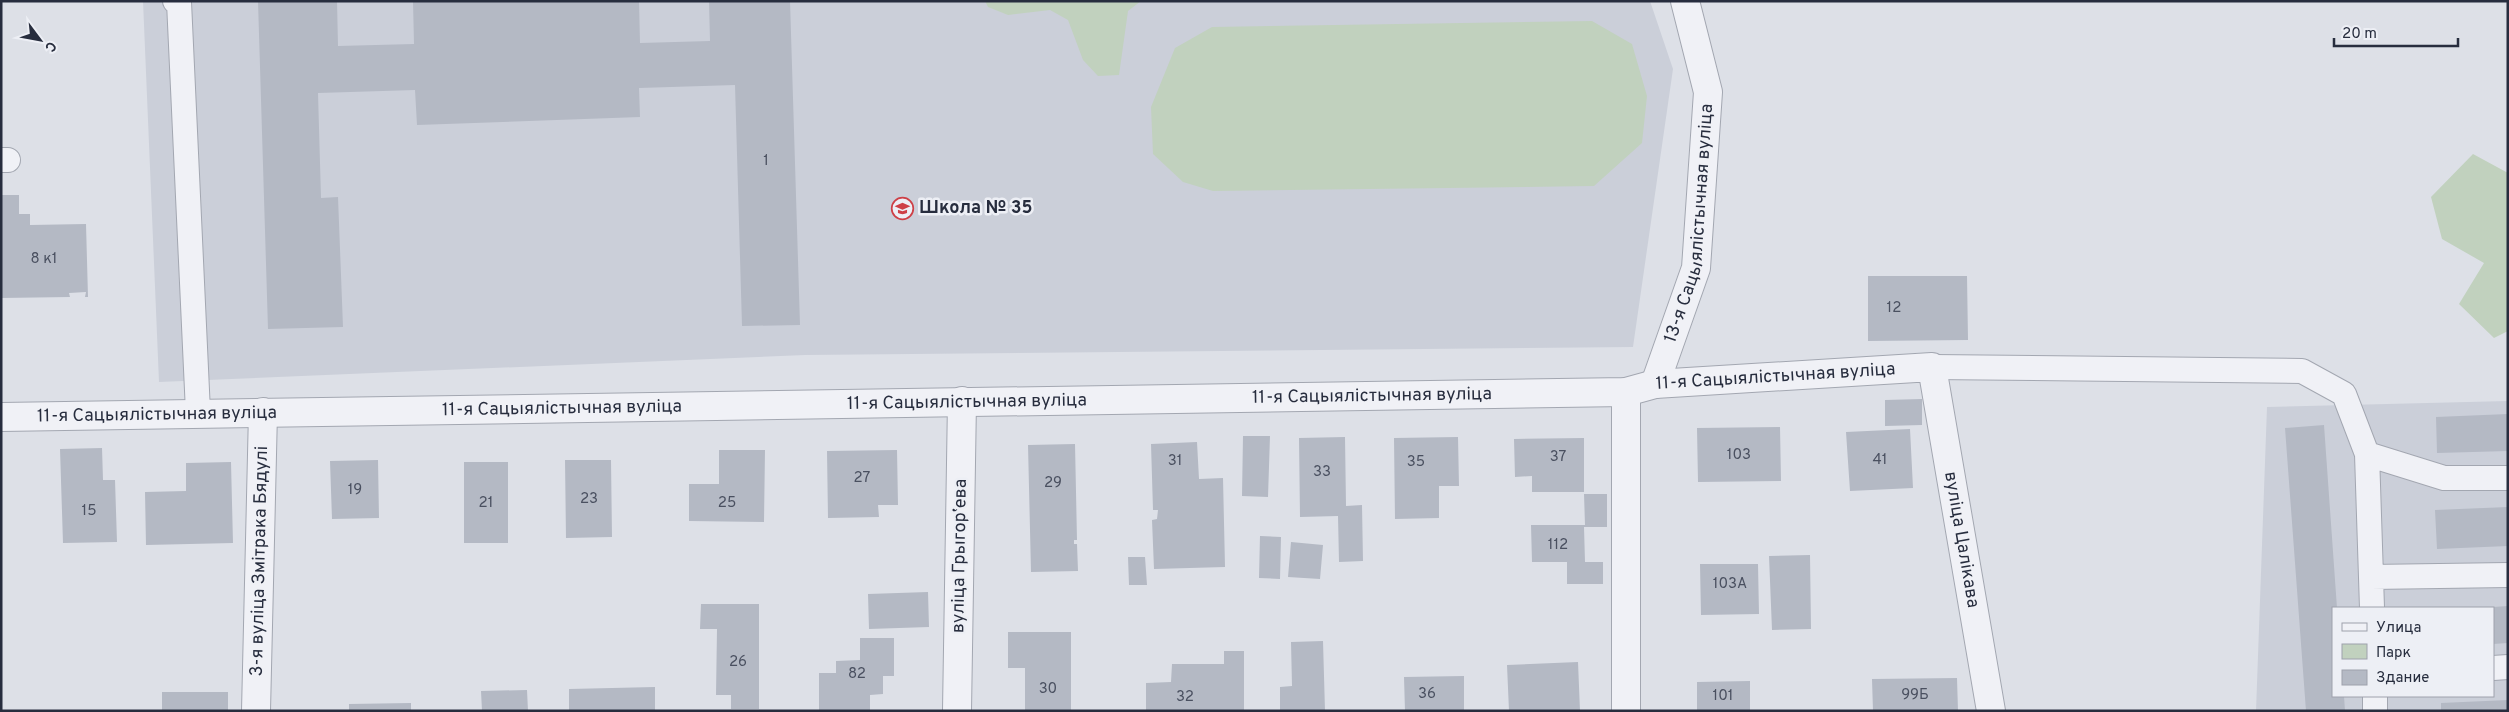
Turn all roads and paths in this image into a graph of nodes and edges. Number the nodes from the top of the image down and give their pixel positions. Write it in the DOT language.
graph roads {
  1 [pos="1685,1"];
  2 [pos="178,2"];
  3 [pos="1932,367"];
  4 [pos="1655,384"];
  5 [pos="1626,392"];
  6 [pos="962,401"];
  7 [pos="198,412"];
  8 [pos="263,412"];
  9 [pos="1,416"];
  10 [pos="2367,454"];
  11 [pos="2508,478"];
  12 [pos="2508,575"];
  13 [pos="2371,577"];
  14 [pos="2372,607"];
  15 [pos="2494,668"];
  16 [pos="2508,668"];
  17 [pos="2375,697"];
  18 [pos="256,711"];
  19 [pos="957,711"];
  20 [pos="1626,711"];
  21 [pos="1992,711"];
  22 [pos="2375,711"];
  1 -- 4 [label="street, 13-я Сацыялістычная вуліца"];
  2 -- 7 [label="lane"];
  3 -- 4 [label="street, 11-я Сацыялістычная вуліца"];
  3 -- 10 [label="lane"];
  3 -- 21 [label="street, вуліца Цалікава"];
  4 -- 5 [label="street, 11-я Сацыялістычная вуліца"];
  5 -- 6 [label="street, 11-я Сацыялістычная вуліца"];
  5 -- 20 [label="street"];
  6 -- 8 [label="street, 11-я Сацыялістычная вуліца"];
  6 -- 19 [label="street, вуліца Грыгорʼева"];
  7 -- 8 [label="street, 11-я Сацыялістычная вуліца"];
  7 -- 9 [label="street, 11-я Сацыялістычная вуліца"];
  8 -- 18 [label="street, 3-я вуліца Змітрака Бядулі"];
  10 -- 11 [label="lane"];
  10 -- 13 [label="lane"];
  12 -- 13 [label="lane"];
  13 -- 14 [label="lane"];
  15 -- 16 [label="lane"];
  17 -- 22 [label="lane"];
}
